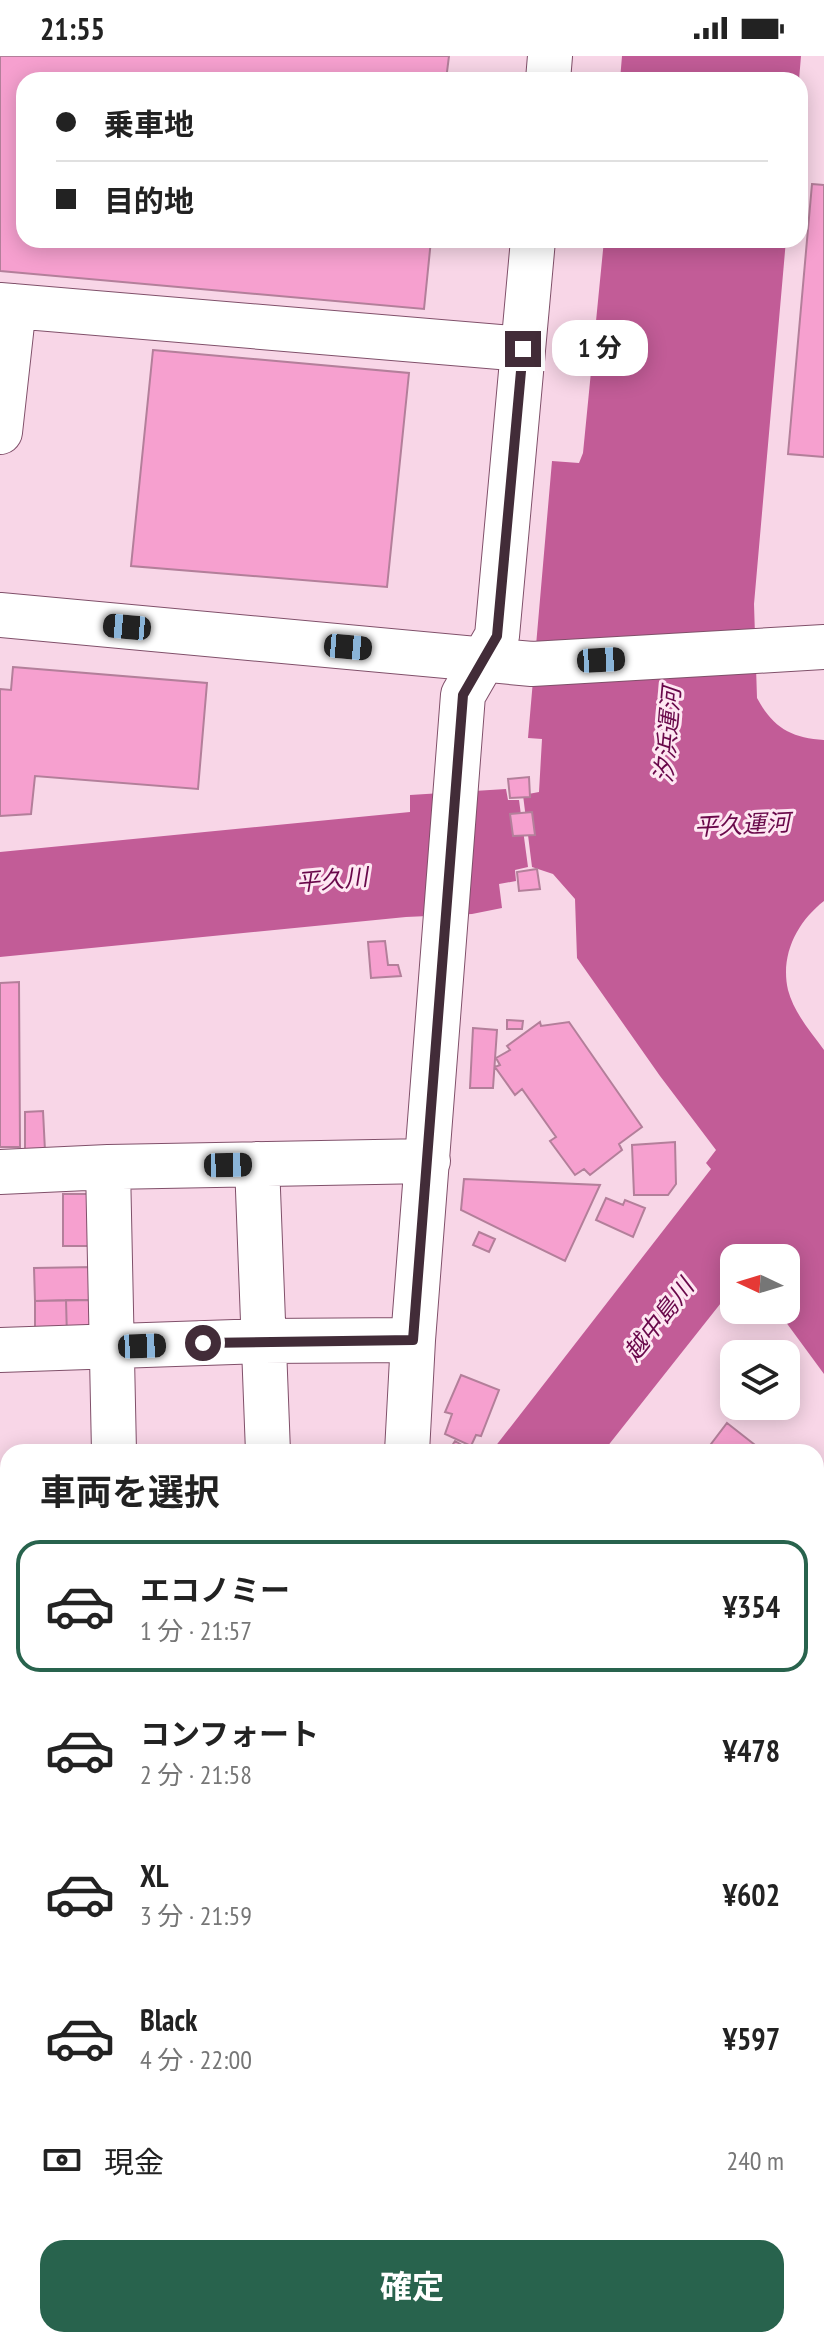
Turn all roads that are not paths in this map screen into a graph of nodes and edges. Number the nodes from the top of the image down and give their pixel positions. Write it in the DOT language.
graph roads {
  1 [pos="532,248"];
  2 [pos="7,306"];
  3 [pos="523,349"];
  4 [pos="0,432"];
  5 [pos="0,615"];
  6 [pos="805,648"];
  7 [pos="483,660"];
  8 [pos="428,1161"];
  9 [pos="257,1164"];
  10 [pos="108,1167"];
  11 [pos="0,1172"];
  12 [pos="413,1340"];
  13 [pos="263,1341"];
  14 [pos="112,1347"];
  15 [pos="0,1350"];
  16 [pos="114,1444"];
  17 [pos="268,1444"];
  18 [pos="407,1444"];
  1 -- 3 [label="street"];
  2 -- 3 [label="street"];
  2 -- 4 [label="street"];
  3 -- 7 [label="street"];
  5 -- 7 [label="street"];
  6 -- 7 [label="street"];
  7 -- 8 [label="street"];
  8 -- 9 [label="street"];
  8 -- 12 [label="street"];
  9 -- 10 [label="street"];
  9 -- 13 [label="street"];
  10 -- 11 [label="street"];
  10 -- 14 [label="street"];
  12 -- 13 [label="street"];
  12 -- 18 [label="street"];
  13 -- 14 [label="street"];
  13 -- 17 [label="street"];
  14 -- 15 [label="street"];
  14 -- 16 [label="street"];
}
